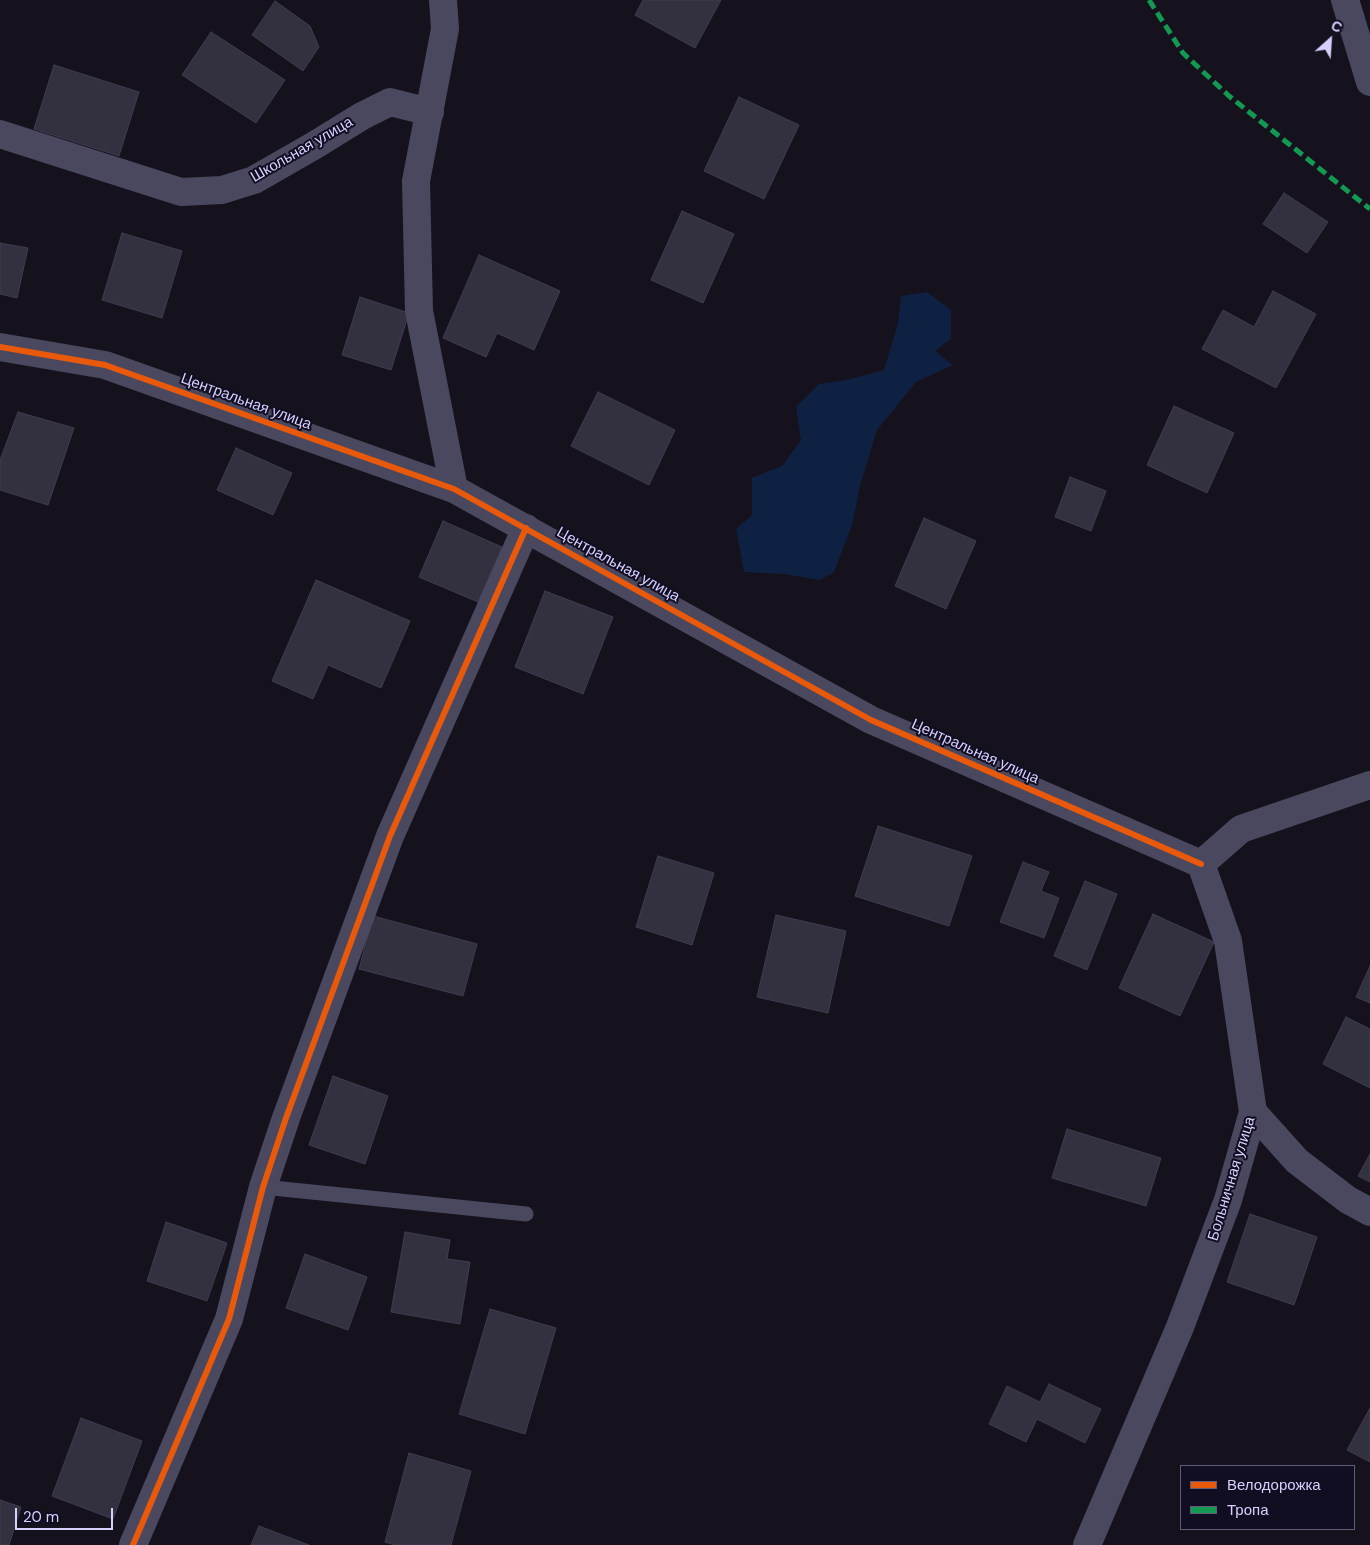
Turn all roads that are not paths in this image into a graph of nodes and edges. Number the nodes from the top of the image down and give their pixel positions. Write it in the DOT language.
graph roads {
  1 [pos="442,0"];
  2 [pos="1345,0"];
  3 [pos="1370,82"];
  4 [pos="430,112"];
  5 [pos="0,134"];
  6 [pos="0,347"];
  7 [pos="454,489"];
  8 [pos="526,528"];
  9 [pos="1370,785"];
  10 [pos="1201,864"];
  11 [pos="1254,1112"];
  12 [pos="263,1187"];
  13 [pos="1370,1212"];
  14 [pos="526,1214"];
  15 [pos="133,1545"];
  16 [pos="1087,1545"];
  1 -- 4 [label="street"];
  2 -- 3 [label="street"];
  4 -- 5 [label="street, Школьная улица"];
  4 -- 7 [label="street"];
  6 -- 7 [label="street, Центральная улица"];
  7 -- 8 [label="street, Центральная улица"];
  8 -- 10 [label="street, Центральная улица"];
  8 -- 12 [label="street"];
  9 -- 10 [label="street"];
  10 -- 11 [label="street, Больничная улица"];
  11 -- 13 [label="street"];
  11 -- 16 [label="street, Больничная улица"];
  12 -- 14 [label="lane"];
  12 -- 15 [label="street"];
}
